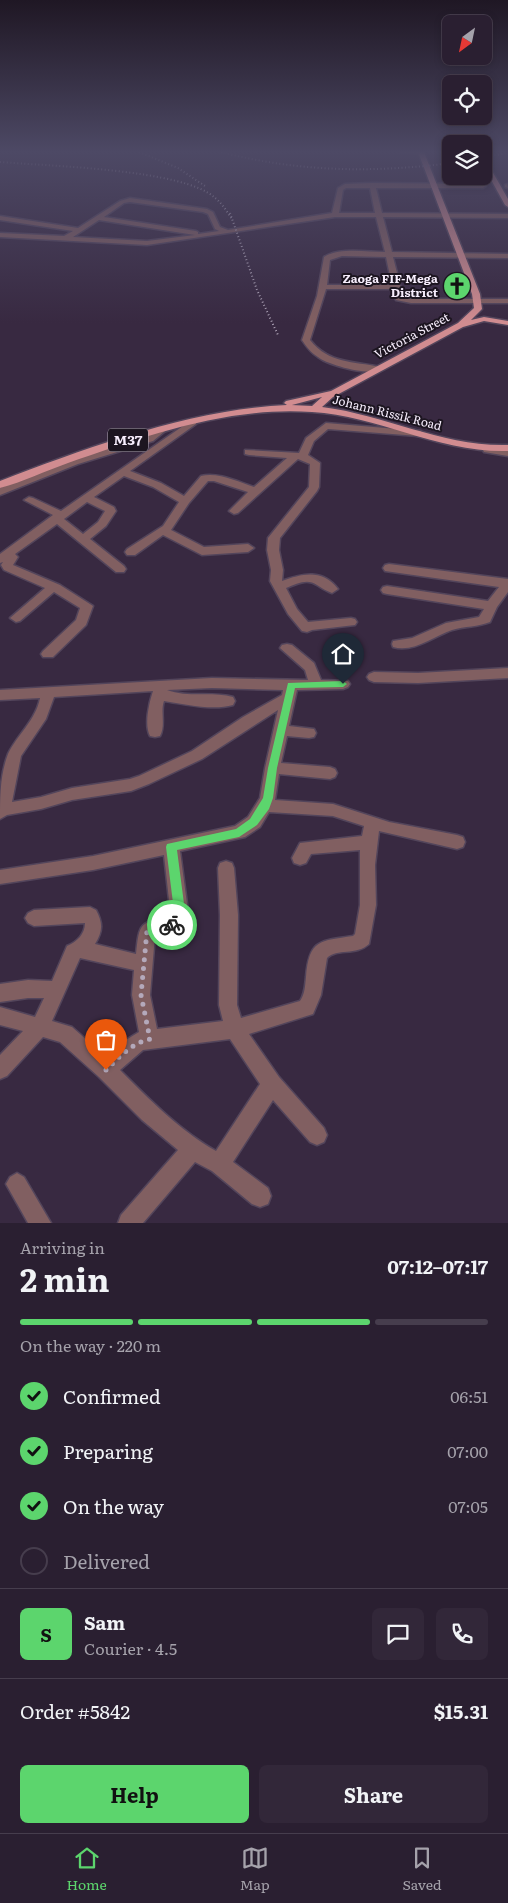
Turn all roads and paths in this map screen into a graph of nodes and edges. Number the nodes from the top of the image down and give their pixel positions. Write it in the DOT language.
graph roads {
  1 [pos="112,209"];
  2 [pos="203,209"];
  3 [pos="336,209"];
  4 [pos="377,209"];
  5 [pos="442,209"];
  6 [pos="335,215"];
  7 [pos="378,215"];
  8 [pos="444,216"];
  9 [pos="508,216"];
  10 [pos="0,218"];
  11 [pos="98,218"];
  12 [pos="80,230"];
  13 [pos="227,232"];
  14 [pos="0,235"];
  15 [pos="206,236"];
  16 [pos="65,239"];
  17 [pos="388,255"];
  18 [pos="461,255"];
  19 [pos="508,256"];
  20 [pos="323,287"];
  21 [pos="397,287"];
  22 [pos="508,301"];
  23 [pos="477,305"];
  24 [pos="507,324"];
  25 [pos="461,325"];
  26 [pos="377,369"];
  27 [pos="344,388"];
  28 [pos="260,408"];
  29 [pos="314,409"];
  30 [pos="328,410"];
  31 [pos="192,422"];
  32 [pos="160,431"];
  33 [pos="418,433"];
  34 [pos="508,448"];
  35 [pos="488,450"];
  36 [pos="249,452"];
  37 [pos="508,453"];
  38 [pos="299,456"];
  39 [pos="122,472"];
  40 [pos="0,485"];
  41 [pos="255,491"];
  42 [pos="0,492"];
  43 [pos="86,497"];
  44 [pos="29,500"];
  45 [pos="186,501"];
  46 [pos="234,511"];
  47 [pos="58,517"];
  48 [pos="165,530"];
  49 [pos="83,540"];
  50 [pos="248,548"];
  51 [pos="131,552"];
  52 [pos="4,556"];
  53 [pos="389,568"];
  54 [pos="120,569"];
  55 [pos="507,583"];
  56 [pos="279,586"];
  57 [pos="53,587"];
  58 [pos="332,590"];
  59 [pos="387,590"];
  60 [pos="491,606"];
  61 [pos="16,618"];
  62 [pos="351,622"];
  63 [pos="398,644"];
  64 [pos="287,648"];
  65 [pos="48,654"];
  66 [pos="508,673"];
  67 [pos="374,677"];
  68 [pos="343,684"];
  69 [pos="315,685"];
  70 [pos="160,691"];
  71 [pos="48,692"];
  72 [pos="289,692"];
  73 [pos="0,695"];
  74 [pos="228,701"];
  75 [pos="280,730"];
  76 [pos="155,732"];
  77 [pos="310,733"];
  78 [pos="272,768"];
  79 [pos="330,773"];
  80 [pos="265,806"];
  81 [pos="2,811"];
  82 [pos="372,823"];
  83 [pos="369,842"];
  84 [pos="457,842"];
  85 [pos="171,847"];
  86 [pos="300,858"];
  87 [pos="226,868"];
  88 [pos="0,877"];
  89 [pos="34,918"];
  90 [pos="80,949"];
  91 [pos="144,964"];
  92 [pos="58,990"];
  93 [pos="0,993"];
  94 [pos="0,1016"];
  95 [pos="40,1027"];
  96 [pos="234,1029"];
  97 [pos="150,1039"];
  98 [pos="0,1069"];
  99 [pos="106,1070"];
  100 [pos="272,1084"];
  101 [pos="317,1134"];
  102 [pos="193,1149"];
  103 [pos="219,1164"];
  104 [pos="17,1184"];
  105 [pos="260,1196"];
  106 [pos="40,1223"];
  107 [pos="129,1223"];
  1 -- 11 [label="street"];
  2 -- 13 [label="street"];
  3 -- 6 [label="street"];
  4 -- 7 [label="street"];
  5 -- 8 [label="main road"];
  6 -- 7 [label="street"];
  6 -- 13 [label="street"];
  7 -- 8 [label="street"];
  7 -- 17 [label="street"];
  8 -- 9 [label="street"];
  8 -- 18 [label="main road"];
  10 -- 12 [label="street"];
  11 -- 12 [label="street"];
  11 -- 15 [label="street"];
  12 -- 16 [label="street"];
  13 -- 15 [label="street"];
  14 -- 16 [label="street"];
  15 -- 16 [label="street"];
  17 -- 18 [label="street"];
  17 -- 20 [label="street"];
  17 -- 21 [label="street"];
  18 -- 19 [label="street"];
  18 -- 23 [label="main road"];
  20 -- 21 [label="street"];
  20 -- 26 [label="street"];
  21 -- 23 [label="street"];
  22 -- 23 [label="street"];
  23 -- 24 [label="main road"];
  23 -- 25 [label="main road, Victoria Street"];
  24 -- 25 [label="main road"];
  25 -- 26 [label="main road, Victoria Street"];
  26 -- 27 [label="main road, Victoria Street"];
  27 -- 28 [label="main road"];
  27 -- 29 [label="main road, Victoria Street"];
  27 -- 30 [label="main road, Victoria Street"];
  28 -- 29 [label="main road, Johann Rissik Road / M37"];
  28 -- 31 [label="main road, Johann Rissik Road / M37"];
  29 -- 30 [label="main road, Johann Rissik Road / M37"];
  30 -- 33 [label="main road, Johann Rissik Road / M37"];
  31 -- 32 [label="main road, Johann Rissik Road / M37"];
  31 -- 39 [label="street"];
  32 -- 40 [label="main road, Johann Rissik Road / M37"];
  32 -- 42 [label="street"];
  33 -- 35 [label="main road, Johann Rissik Road / M37"];
  33 -- 38 [label="street"];
  34 -- 35 [label="main road, M37"];
  35 -- 37 [label="street, Johann Rissik Road"];
  36 -- 38 [label="street"];
  38 -- 41 [label="street"];
  38 -- 56 [label="street"];
  39 -- 43 [label="street"];
  39 -- 45 [label="street"];
  41 -- 45 [label="street"];
  41 -- 46 [label="street"];
  43 -- 47 [label="street"];
  43 -- 49 [label="street"];
  44 -- 47 [label="street"];
  45 -- 48 [label="street"];
  47 -- 49 [label="street"];
  47 -- 52 [label="street"];
  48 -- 50 [label="street"];
  48 -- 51 [label="street"];
  49 -- 54 [label="street"];
  52 -- 57 [label="street"];
  53 -- 55 [label="street"];
  55 -- 60 [label="street"];
  56 -- 58 [label="street"];
  56 -- 62 [label="street"];
  57 -- 61 [label="street"];
  57 -- 65 [label="street"];
  59 -- 60 [label="street"];
  60 -- 63 [label="street"];
  64 -- 69 [label="street"];
  66 -- 67 [label="street"];
  68 -- 69 [label="street"];
  69 -- 72 [label="street"];
  70 -- 71 [label="street"];
  70 -- 72 [label="street"];
  70 -- 74 [label="street"];
  70 -- 76 [label="street"];
  71 -- 73 [label="street"];
  71 -- 81 [label="street"];
  72 -- 75 [label="street"];
  72 -- 81 [label="street"];
  75 -- 77 [label="street"];
  75 -- 78 [label="street"];
  78 -- 79 [label="street"];
  78 -- 80 [label="street"];
  80 -- 82 [label="street"];
  80 -- 85 [label="street"];
  82 -- 83 [label="street"];
  82 -- 84 [label="street"];
  83 -- 86 [label="street"];
  83 -- 96 [label="street"];
  85 -- 88 [label="street"];
  85 -- 91 [label="street"];
  87 -- 96 [label="street"];
  89 -- 90 [label="street"];
  90 -- 91 [label="street"];
  90 -- 92 [label="street"];
  91 -- 97 [label="street"];
  92 -- 93 [label="street"];
  92 -- 95 [label="street"];
  94 -- 95 [label="street"];
  95 -- 98 [label="street"];
  95 -- 99 [label="street"];
  96 -- 97 [label="street"];
  96 -- 100 [label="street"];
  97 -- 99 [label="street"];
  99 -- 102 [label="street"];
  100 -- 101 [label="street"];
  100 -- 103 [label="street"];
  102 -- 103 [label="street"];
  102 -- 107 [label="street"];
  103 -- 105 [label="street"];
  104 -- 106 [label="street"];
}
